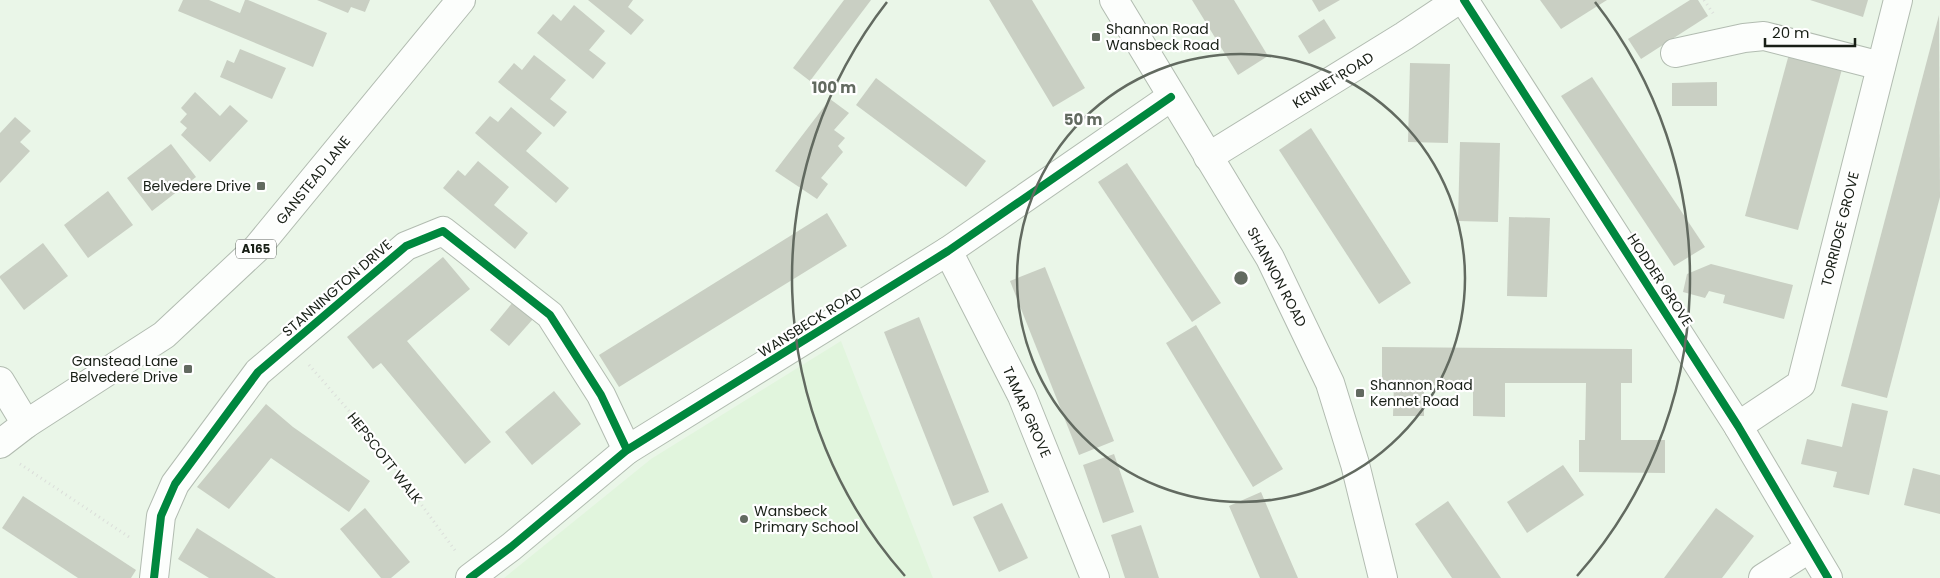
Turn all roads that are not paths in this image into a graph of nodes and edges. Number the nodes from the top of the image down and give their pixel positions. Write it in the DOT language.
graph roads {
  1 [pos="461,0"];
  2 [pos="1114,0"];
  3 [pos="1458,0"];
  4 [pos="1464,0"];
  5 [pos="1898,0"];
  6 [pos="1675,53"];
  7 [pos="1881,66"];
  8 [pos="1171,97"];
  9 [pos="1208,157"];
  10 [pos="948,251"];
  11 [pos="0,381"];
  12 [pos="26,424"];
  13 [pos="1738,426"];
  14 [pos="1,443"];
  15 [pos="627,450"];
  16 [pos="1810,548"];
  17 [pos="472,577"];
  18 [pos="154,578"];
  19 [pos="1095,578"];
  20 [pos="1383,578"];
  21 [pos="1763,578"];
  22 [pos="1828,578"];
  1 -- 12 [label="main road, GANSTEAD LANE / A165"];
  2 -- 8 [label="main road, SHANNON ROAD"];
  3 -- 9 [label="main road, KENNET ROAD"];
  4 -- 13 [label="main road, HODDER GROVE"];
  5 -- 7 [label="main road, TORRIDGE GROVE"];
  6 -- 7 [label="main road"];
  7 -- 13 [label="main road, TORRIDGE GROVE"];
  8 -- 9 [label="main road, SHANNON ROAD"];
  8 -- 10 [label="main road, WANSBECK ROAD"];
  9 -- 20 [label="main road, SHANNON ROAD"];
  10 -- 15 [label="main road, WANSBECK ROAD"];
  10 -- 19 [label="main road, TAMAR GROVE"];
  11 -- 12 [label="main road"];
  12 -- 14 [label="main road, GANSTEAD LANE / A165"];
  13 -- 16 [label="main road, HODDER GROVE"];
  15 -- 17 [label="main road, WANSBECK ROAD"];
  15 -- 18 [label="main road, STANNINGTON DRIVE"];
  16 -- 21 [label="main road"];
  16 -- 22 [label="main road, HODDER GROVE"];
}
